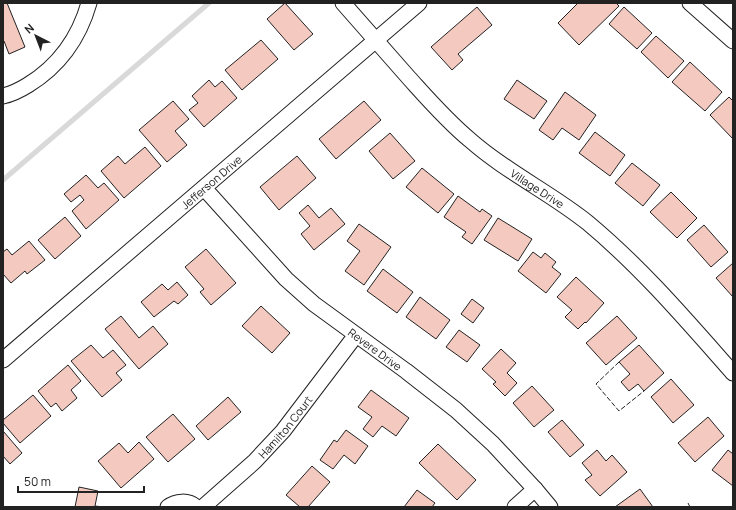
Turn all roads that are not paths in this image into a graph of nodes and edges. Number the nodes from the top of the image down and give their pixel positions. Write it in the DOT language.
graph roads {
  1 [pos="89,3"];
  2 [pos="343,3"];
  3 [pos="419,3"];
  4 [pos="690,3"];
  5 [pos="376,40"];
  6 [pos="733,41"];
  7 [pos="3,96"];
  8 [pos="204,188"];
  9 [pos="356,335"];
  10 [pos="3,360"];
  11 [pos="733,373"];
  12 [pos="535,489"];
  13 [pos="168,507"];
  14 [pos="196,507"];
  15 [pos="203,507"];
  16 [pos="516,507"];
  17 [pos="550,507"];
  1 -- 7 [label="street"];
  2 -- 5 [label="street, Village Drive"];
  3 -- 5 [label="street, Jefferson Drive"];
  4 -- 6 [label="street"];
  5 -- 8 [label="street, Jefferson Drive"];
  5 -- 11 [label="street, Village Drive"];
  8 -- 9 [label="street, Revere Drive"];
  8 -- 10 [label="street, Jefferson Drive"];
  9 -- 12 [label="street, Revere Drive"];
  9 -- 15 [label="street, Hamilton Court"];
  12 -- 16 [label="street"];
  12 -- 17 [label="street, Revere Drive"];
  13 -- 14 [label="street"];
}
